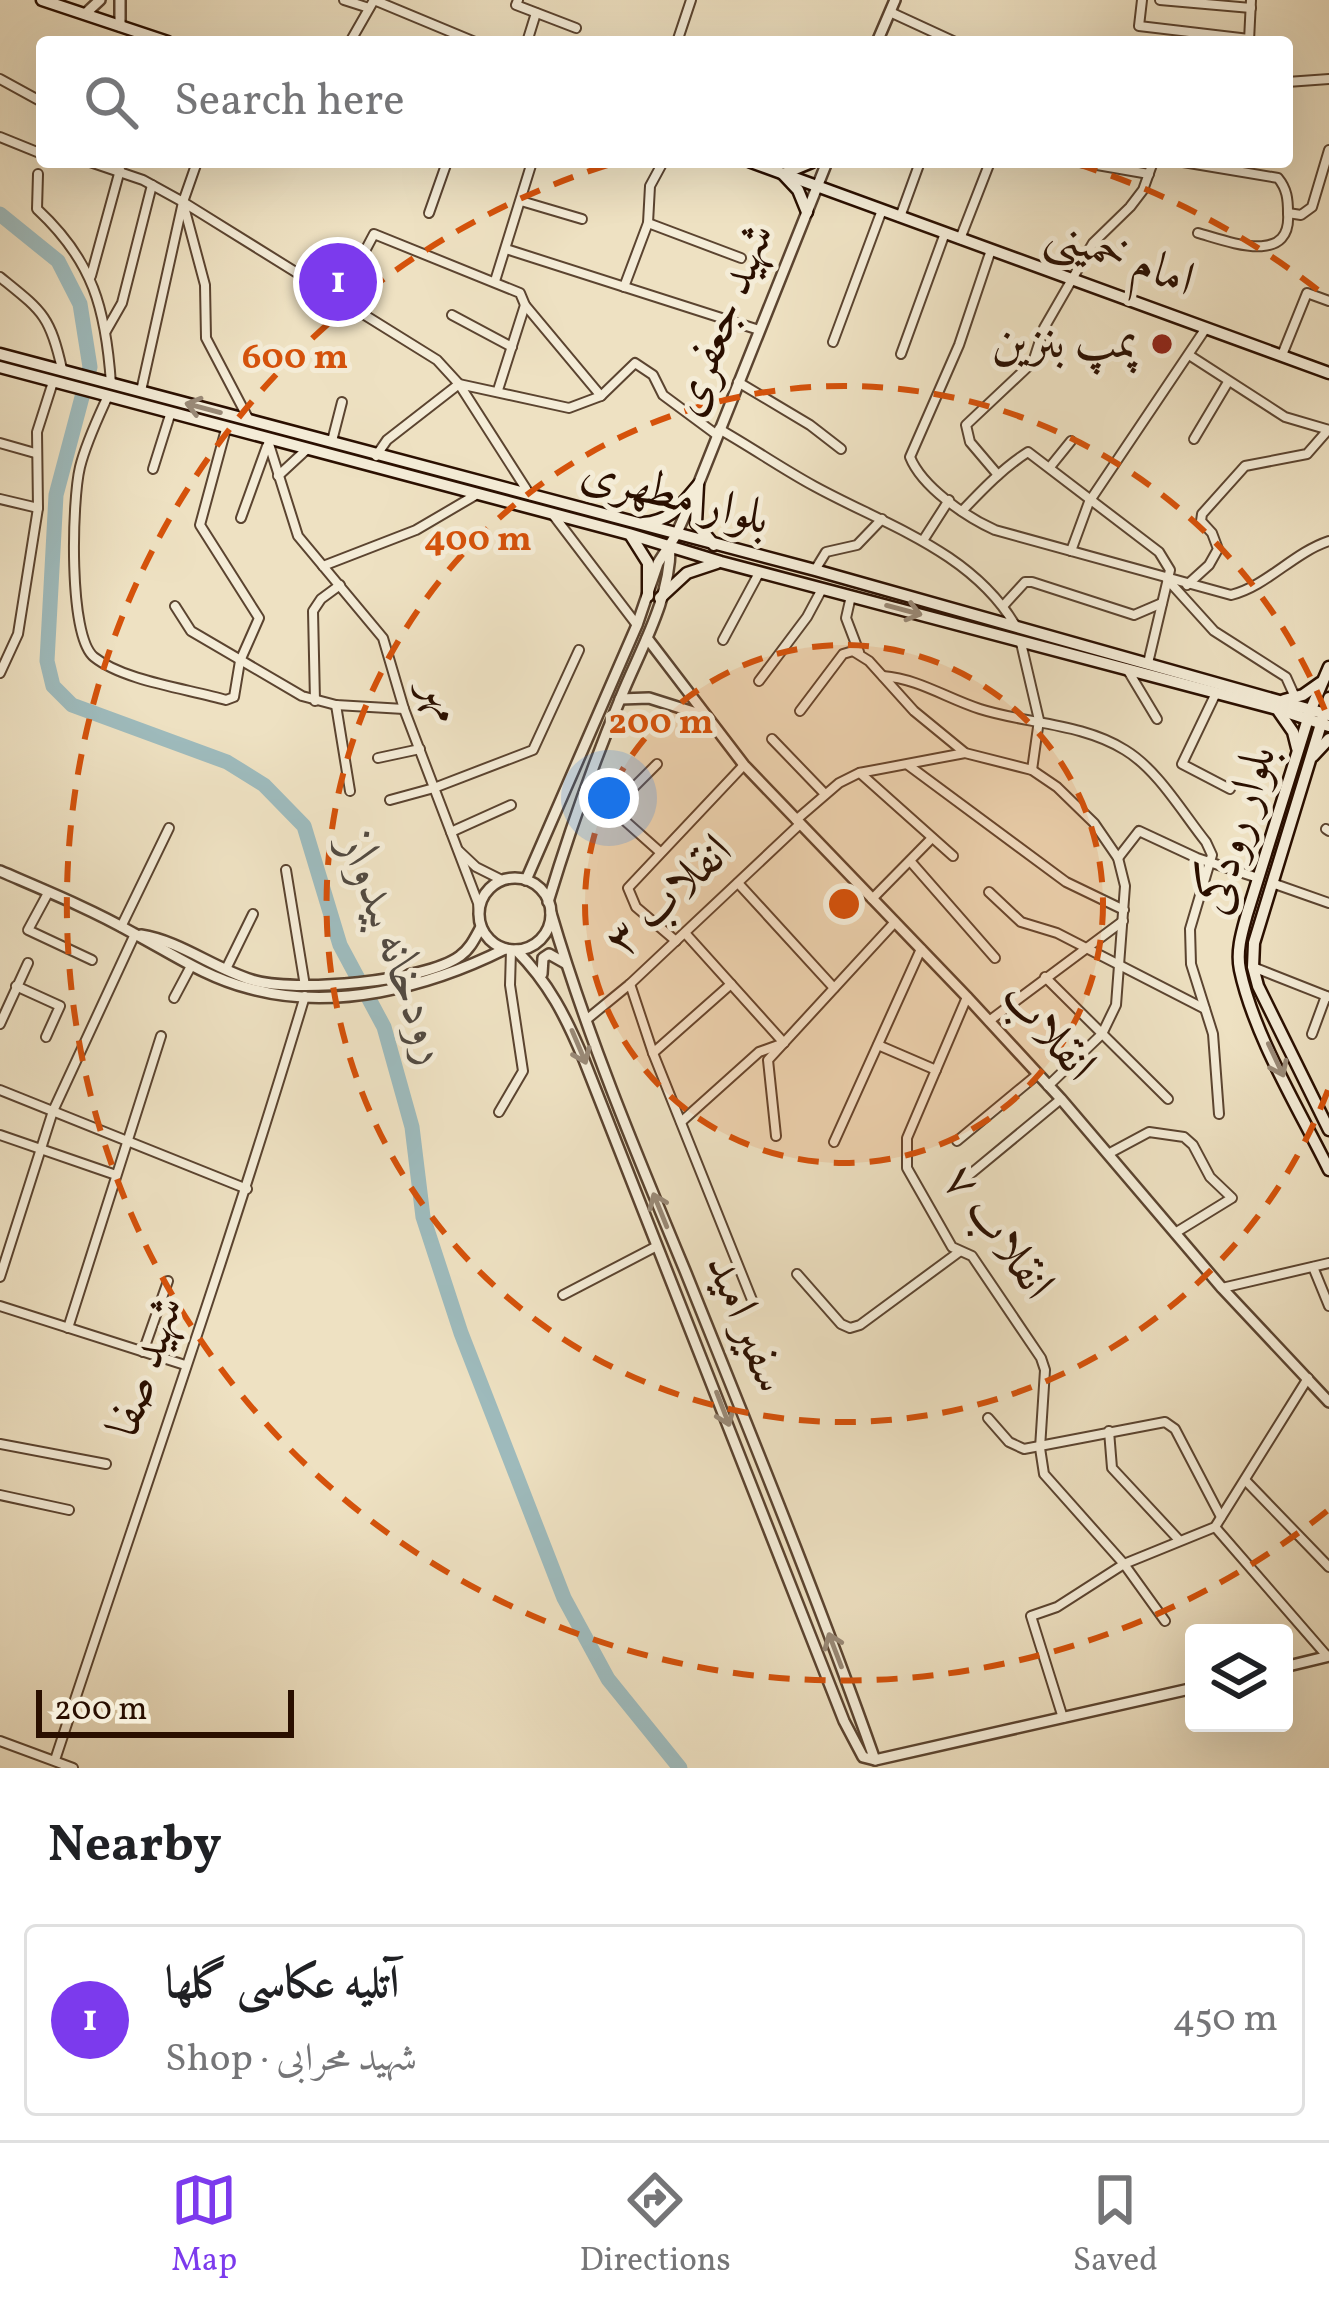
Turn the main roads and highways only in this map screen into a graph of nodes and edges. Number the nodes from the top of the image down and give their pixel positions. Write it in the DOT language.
graph roads {
  1 [pos="42,0"];
  2 [pos="150,36"];
  3 [pos="769,168"];
  4 [pos="798,168"];
  5 [pos="783,174"];
  6 [pos="807,212"];
  7 [pos="0,354"];
  8 [pos="0,367"];
  9 [pos="1329,373"];
  10 [pos="68,377"];
  11 [pos="88,385"];
  12 [pos="417,474"];
  13 [pos="632,529"];
  14 [pos="722,555"];
  15 [pos="1328,671"];
  16 [pos="1329,698"];
  17 [pos="1278,702"];
  18 [pos="1320,717"];
  19 [pos="1329,739"];
  20 [pos="1303,759"];
  21 [pos="1327,1122"];
  22 [pos="1329,1170"];
  1 -- 2 [label="main road"];
  3 -- 5 [label="main road, امام خمینی"];
  4 -- 5 [label="main road"];
  5 -- 6 [label="main road"];
  5 -- 9 [label="main road, امام خمینی"];
  7 -- 10 [label="main road, بلوار مطهری"];
  8 -- 10 [label="main road, بلوار مطهری"];
  10 -- 11 [label="main road, بلوار مطهری"];
  11 -- 12 [label="main road, بلوار مطهری"];
  12 -- 11 [label="main road, بلوار مطهری, one-way"];
  12 -- 13 [label="main road, بلوار مطهری"];
  12 -- 13 [label="main road, بلوار مطهری"];
  13 -- 14 [label="main road, بلوار مطهری"];
  13 -- 14 [label="main road"];
  13 -- 14 [label="main road"];
  14 -- 17 [label="main road, بلوار مطهری"];
  14 -- 17 [label="main road, بلوار مطهری, one-way"];
  15 -- 17 [label="main road"];
  15 -- 18 [label="main road"];
  16 -- 18 [label="main road"];
  17 -- 18 [label="main road, بلوار مطهری"];
  17 -- 20 [label="main road"];
  18 -- 20 [label="main road, بلوار رودکی"];
  19 -- 20 [label="main road"];
  20 -- 21 [label="main road, بلوار رودکی"];
  20 -- 22 [label="main road, بلوار رودکی, one-way"];
}
